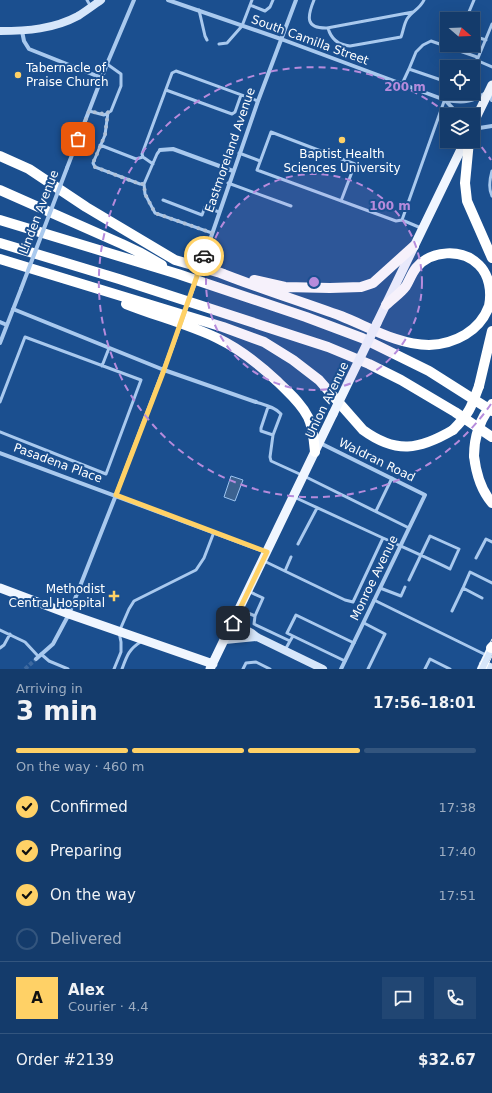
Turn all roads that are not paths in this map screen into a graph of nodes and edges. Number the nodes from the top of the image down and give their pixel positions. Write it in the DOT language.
graph roads {
  1 [pos="101,0"];
  2 [pos="134,0"];
  3 [pos="168,0"];
  4 [pos="252,0"];
  5 [pos="273,0"];
  6 [pos="296,0"];
  7 [pos="314,0"];
  8 [pos="424,0"];
  9 [pos="474,0"];
  10 [pos="89,4"];
  11 [pos="250,5"];
  12 [pos="199,10"];
  13 [pos="413,12"];
  14 [pos="469,12"];
  15 [pos="492,24"];
  16 [pos="242,26"];
  17 [pos="327,28"];
  18 [pos="22,31"];
  19 [pos="0,32"];
  20 [pos="490,34"];
  21 [pos="480,38"];
  22 [pos="281,39"];
  23 [pos="207,40"];
  24 [pos="486,40"];
  25 [pos="218,44"];
  26 [pos="477,59"];
  27 [pos="107,64"];
  28 [pos="492,68"];
  29 [pos="408,69"];
  30 [pos="102,78"];
  31 [pos="440,80"];
  32 [pos="402,84"];
  33 [pos="166,90"];
  34 [pos="491,92"];
  35 [pos="241,95"];
  36 [pos="480,97"];
  37 [pos="440,98"];
  38 [pos="445,100"];
  39 [pos="473,100"];
  40 [pos="258,101"];
  41 [pos="452,108"];
  42 [pos="89,111"];
  43 [pos="108,112"];
  44 [pos="480,112"];
  45 [pos="492,126"];
  46 [pos="480,128"];
  47 [pos="100,145"];
  48 [pos="462,148"];
  49 [pos="468,148"];
  50 [pos="160,150"];
  51 [pos="239,154"];
  52 [pos="0,156"];
  53 [pos="143,157"];
  54 [pos="260,161"];
  55 [pos="153,164"];
  56 [pos="492,170"];
  57 [pos="232,171"];
  58 [pos="228,183"];
  59 [pos="144,184"];
  60 [pos="0,190"];
  61 [pos="492,196"];
  62 [pos="163,200"];
  63 [pos="341,201"];
  64 [pos="291,206"];
  65 [pos="219,212"];
  66 [pos="0,220"];
  67 [pos="402,220"];
  68 [pos="422,228"];
  69 [pos="212,233"];
  70 [pos="0,243"];
  71 [pos="414,246"];
  72 [pos="492,258"];
  73 [pos="0,260"];
  74 [pos="218,272"];
  75 [pos="178,274"];
  76 [pos="74,282"];
  77 [pos="386,305"];
  78 [pos="13,309"];
  79 [pos="0,322"];
  80 [pos="7,325"];
  81 [pos="492,331"];
  82 [pos="0,343"];
  83 [pos="109,348"];
  84 [pos="102,366"];
  85 [pos="164,370"];
  86 [pos="0,402"];
  87 [pos="256,402"];
  88 [pos="492,404"];
  89 [pos="268,407"];
  90 [pos="492,411"];
  91 [pos="0,432"];
  92 [pos="274,435"];
  93 [pos="492,437"];
  94 [pos="320,442"];
  95 [pos="315,452"];
  96 [pos="0,453"];
  97 [pos="304,476"];
  98 [pos="392,478"];
  99 [pos="116,495"];
  100 [pos="425,495"];
  101 [pos="294,497"];
  102 [pos="492,503"];
  103 [pos="317,508"];
  104 [pos="376,511"];
  105 [pos="409,528"];
  106 [pos="214,532"];
  107 [pos="383,538"];
  108 [pos="492,542"];
  109 [pos="298,544"];
  110 [pos="401,546"];
  111 [pos="267,552"];
  112 [pos="421,555"];
  113 [pos="291,557"];
  114 [pos="476,558"];
  115 [pos="263,560"];
  116 [pos="285,571"];
  117 [pos="409,580"];
  118 [pos="492,582"];
  119 [pos="405,587"];
  120 [pos="0,588"];
  121 [pos="380,588"];
  122 [pos="463,588"];
  123 [pos="248,591"];
  124 [pos="482,598"];
  125 [pos="374,600"];
  126 [pos="240,609"];
  127 [pos="452,611"];
  128 [pos="69,614"];
  129 [pos="255,616"];
  130 [pos="233,623"];
  131 [pos="364,623"];
  132 [pos="0,630"];
  133 [pos="268,631"];
  134 [pos="120,632"];
  135 [pos="10,634"];
  136 [pos="293,636"];
  137 [pos="260,639"];
  138 [pos="143,640"];
  139 [pos="225,640"];
  140 [pos="290,641"];
  141 [pos="354,643"];
  142 [pos="0,648"];
  143 [pos="491,649"];
  144 [pos="285,651"];
  145 [pos="39,656"];
  146 [pos="345,661"];
  147 [pos="55,664"];
  148 [pos="212,666"];
  149 [pos="314,667"];
  150 [pos="482,667"];
  151 [pos="492,668"];
  152 [pos="56,669"];
  153 [pos="68,669"];
  154 [pos="114,669"];
  155 [pos="122,669"];
  156 [pos="243,669"];
  157 [pos="270,669"];
  158 [pos="323,669"];
  159 [pos="341,669"];
  160 [pos="368,669"];
  161 [pos="425,669"];
  162 [pos="450,669"];
  1 -- 10 [label="street"];
  2 -- 27 [label="street, Linden Avenue"];
  3 -- 12 [label="street, South Camilla Street"];
  4 -- 11 [label="lane"];
  5 -- 11 [label="lane"];
  6 -- 22 [label="street, Eastmoreland Avenue"];
  7 -- 17 [label="lane"];
  8 -- 13 [label="lane"];
  9 -- 14 [label="lane"];
  10 -- 18 [label="street"];
  11 -- 16 [label="lane"];
  12 -- 16 [label="street, South Camilla Street"];
  12 -- 23 [label="lane"];
  13 -- 17 [label="lane"];
  13 -- 17 [label="lane"];
  15 -- 20 [label="lane"];
  16 -- 22 [label="street, South Camilla Street"];
  16 -- 25 [label="lane"];
  18 -- 19 [label="street"];
  18 -- 30 [label="street"];
  20 -- 24 [label="lane"];
  21 -- 24 [label="lane"];
  22 -- 32 [label="street, South Camilla Street"];
  22 -- 40 [label="street, Eastmoreland Avenue"];
  24 -- 26 [label="lane"];
  26 -- 28 [label="lane"];
  26 -- 29 [label="lane"];
  27 -- 30 [label="street, Linden Avenue"];
  27 -- 43 [label="lane"];
  29 -- 31 [label="lane"];
  29 -- 32 [label="lane"];
  30 -- 42 [label="street, Linden Avenue"];
  32 -- 37 [label="street, South Camilla Street"];
  33 -- 35 [label="lane"];
  33 -- 35 [label="lane"];
  33 -- 53 [label="lane"];
  34 -- 36 [label="street, South Camilla Street"];
  34 -- 44 [label="main road"];
  35 -- 40 [label="lane"];
  38 -- 39 [label="street, South Camilla Street"];
  38 -- 41 [label="street, South Camilla Street"];
  38 -- 67 [label="lane"];
  40 -- 51 [label="street, Eastmoreland Avenue"];
  42 -- 43 [label="lane"];
  42 -- 78 [label="street, Linden Avenue, bridge"];
  43 -- 47 [label="lane"];
  45 -- 46 [label="street"];
  47 -- 53 [label="lane"];
  47 -- 59 [label="lane"];
  48 -- 68 [label="main road, Union Avenue"];
  49 -- 72 [label="highway"];
  50 -- 55 [label="lane"];
  50 -- 57 [label="street"];
  51 -- 54 [label="lane"];
  51 -- 57 [label="street, Eastmoreland Avenue"];
  52 -- 74 [label="highway"];
  53 -- 55 [label="lane"];
  54 -- 63 [label="lane"];
  54 -- 63 [label="lane"];
  55 -- 59 [label="lane"];
  56 -- 61 [label="lane"];
  57 -- 58 [label="street, Eastmoreland Avenue"];
  58 -- 64 [label="lane"];
  58 -- 65 [label="street, Eastmoreland Avenue"];
  59 -- 69 [label="lane"];
  60 -- 75 [label="highway"];
  62 -- 65 [label="lane"];
  63 -- 67 [label="lane"];
  65 -- 69 [label="street, Eastmoreland Avenue"];
  66 -- 75 [label="highway"];
  67 -- 68 [label="lane"];
  68 -- 71 [label="main road, Union Avenue"];
  69 -- 85 [label="street, Eastmoreland Avenue, bridge"];
  70 -- 93 [label="highway"];
  71 -- 74 [label="highway"];
  71 -- 77 [label="main road, Union Avenue"];
  73 -- 76 [label="highway"];
  74 -- 77 [label="highway"];
  75 -- 90 [label="highway"];
  76 -- 81 [label="highway, bridge"];
  76 -- 95 [label="highway"];
  77 -- 94 [label="main road, Union Avenue, bridge"];
  78 -- 80 [label="street, Linden Avenue"];
  78 -- 83 [label="street"];
  79 -- 80 [label="street"];
  80 -- 82 [label="street, Linden Avenue"];
  83 -- 84 [label="lane"];
  83 -- 85 [label="street"];
  84 -- 86 [label="lane"];
  84 -- 91 [label="lane"];
  85 -- 87 [label="street"];
  85 -- 99 [label="street, Eastmoreland Avenue"];
  87 -- 89 [label="lane"];
  88 -- 102 [label="highway, bridge"];
  89 -- 92 [label="lane"];
  89 -- 92 [label="lane"];
  92 -- 97 [label="lane"];
  94 -- 95 [label="main road, Union Avenue"];
  94 -- 98 [label="street, Waldran Road"];
  95 -- 97 [label="main road, Union Avenue"];
  96 -- 99 [label="street, Pasadena Place"];
  97 -- 101 [label="main road, Union Avenue"];
  97 -- 104 [label="lane"];
  98 -- 100 [label="street, Waldran Road"];
  98 -- 104 [label="lane"];
  99 -- 106 [label="street, Pasadena Place"];
  99 -- 128 [label="street, Eastmoreland Avenue"];
  100 -- 105 [label="street, Monroe Avenue"];
  101 -- 103 [label="lane"];
  101 -- 111 [label="main road, Union Avenue"];
  103 -- 107 [label="lane"];
  103 -- 109 [label="lane"];
  104 -- 105 [label="lane"];
  105 -- 110 [label="street, Monroe Avenue"];
  106 -- 111 [label="street, Pasadena Place"];
  106 -- 134 [label="lane"];
  107 -- 110 [label="lane"];
  107 -- 116 [label="lane"];
  108 -- 114 [label="lane"];
  110 -- 112 [label="lane"];
  110 -- 121 [label="street, Monroe Avenue"];
  111 -- 115 [label="main road, Union Avenue"];
  112 -- 112 [label="lane"];
  112 -- 117 [label="lane"];
  113 -- 116 [label="lane"];
  115 -- 116 [label="lane"];
  115 -- 123 [label="main road, Union Avenue"];
  118 -- 122 [label="lane"];
  119 -- 121 [label="lane"];
  120 -- 128 [label="main road"];
  121 -- 125 [label="street, Monroe Avenue"];
  122 -- 124 [label="lane"];
  122 -- 127 [label="lane"];
  123 -- 126 [label="main road, Union Avenue"];
  123 -- 129 [label="lane"];
  125 -- 131 [label="street, Monroe Avenue"];
  125 -- 143 [label="lane"];
  126 -- 129 [label="lane"];
  126 -- 130 [label="main road, Union Avenue"];
  128 -- 134 [label="main road"];
  128 -- 145 [label="street, Eastmoreland Avenue"];
  129 -- 133 [label="lane"];
  130 -- 137 [label="street"];
  130 -- 139 [label="main road, Union Avenue"];
  131 -- 141 [label="street, Monroe Avenue"];
  131 -- 160 [label="lane"];
  132 -- 135 [label="lane"];
  133 -- 137 [label="lane"];
  133 -- 140 [label="lane"];
  134 -- 138 [label="main road"];
  134 -- 154 [label="lane"];
  135 -- 142 [label="lane"];
  135 -- 145 [label="lane"];
  136 -- 140 [label="lane"];
  136 -- 141 [label="lane"];
  136 -- 146 [label="lane"];
  137 -- 139 [label="street"];
  137 -- 144 [label="street"];
  138 -- 148 [label="main road"];
  138 -- 155 [label="lane"];
  139 -- 148 [label="main road, Union Avenue"];
  140 -- 144 [label="lane"];
  141 -- 146 [label="street, Monroe Avenue"];
  143 -- 150 [label="street"];
  144 -- 149 [label="street"];
  145 -- 147 [label="lane"];
  146 -- 159 [label="street, Monroe Avenue"];
  147 -- 152 [label="lane"];
  147 -- 153 [label="lane"];
  149 -- 158 [label="street"];
  150 -- 151 [label="street"];
  156 -- 157 [label="lane"];
  161 -- 162 [label="lane"];
}
